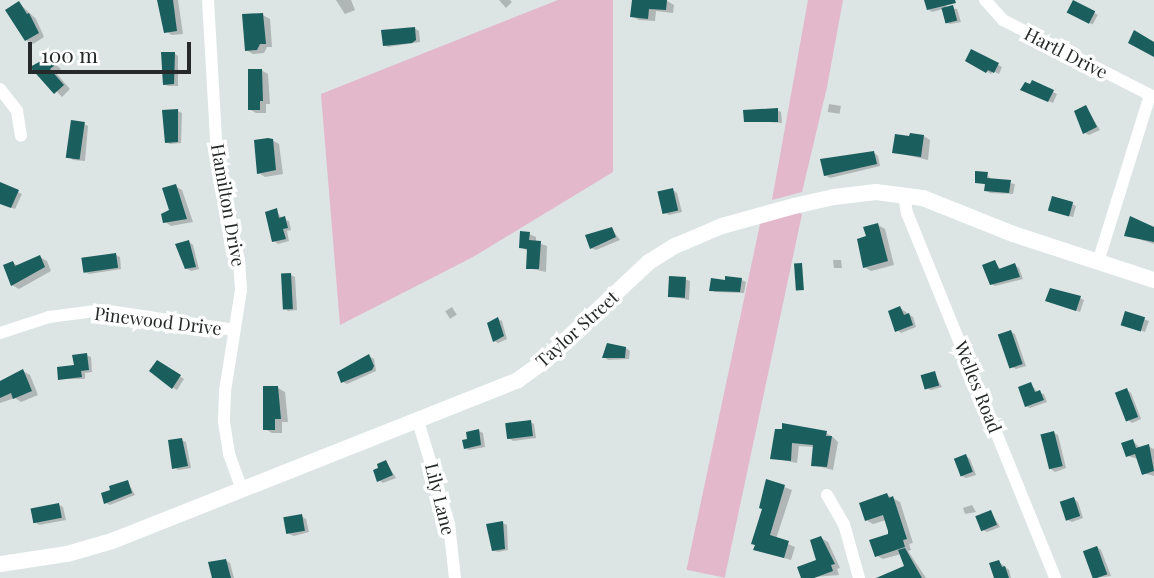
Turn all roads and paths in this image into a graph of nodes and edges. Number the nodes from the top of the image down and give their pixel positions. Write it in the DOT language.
graph roads {
  1 [pos="208,0"];
  2 [pos="985,0"];
  3 [pos="0,89"];
  4 [pos="1152,96"];
  5 [pos="21,135"];
  6 [pos="904,195"];
  7 [pos="1098,261"];
  8 [pos="1154,280"];
  9 [pos="235,330"];
  10 [pos="0,333"];
  11 [pos="418,421"];
  12 [pos="242,490"];
  13 [pos="827,495"];
  14 [pos="0,564"];
  15 [pos="455,578"];
  16 [pos="859,578"];
  17 [pos="1055,578"];
  1 -- 9 [label="street, Hamilton Drive"];
  2 -- 4 [label="street, Hartl Drive"];
  3 -- 5 [label="street"];
  4 -- 7 [label="street"];
  6 -- 7 [label="street, Taylor Street"];
  6 -- 11 [label="street, Taylor Street"];
  6 -- 17 [label="street, Welles Road"];
  7 -- 8 [label="street, Taylor Street"];
  9 -- 10 [label="street, Pinewood Drive"];
  9 -- 12 [label="street, Hamilton Drive"];
  11 -- 12 [label="street, Taylor Street"];
  11 -- 15 [label="street, Lily Lane"];
  12 -- 14 [label="street, Taylor Street"];
  13 -- 16 [label="street"];
}
